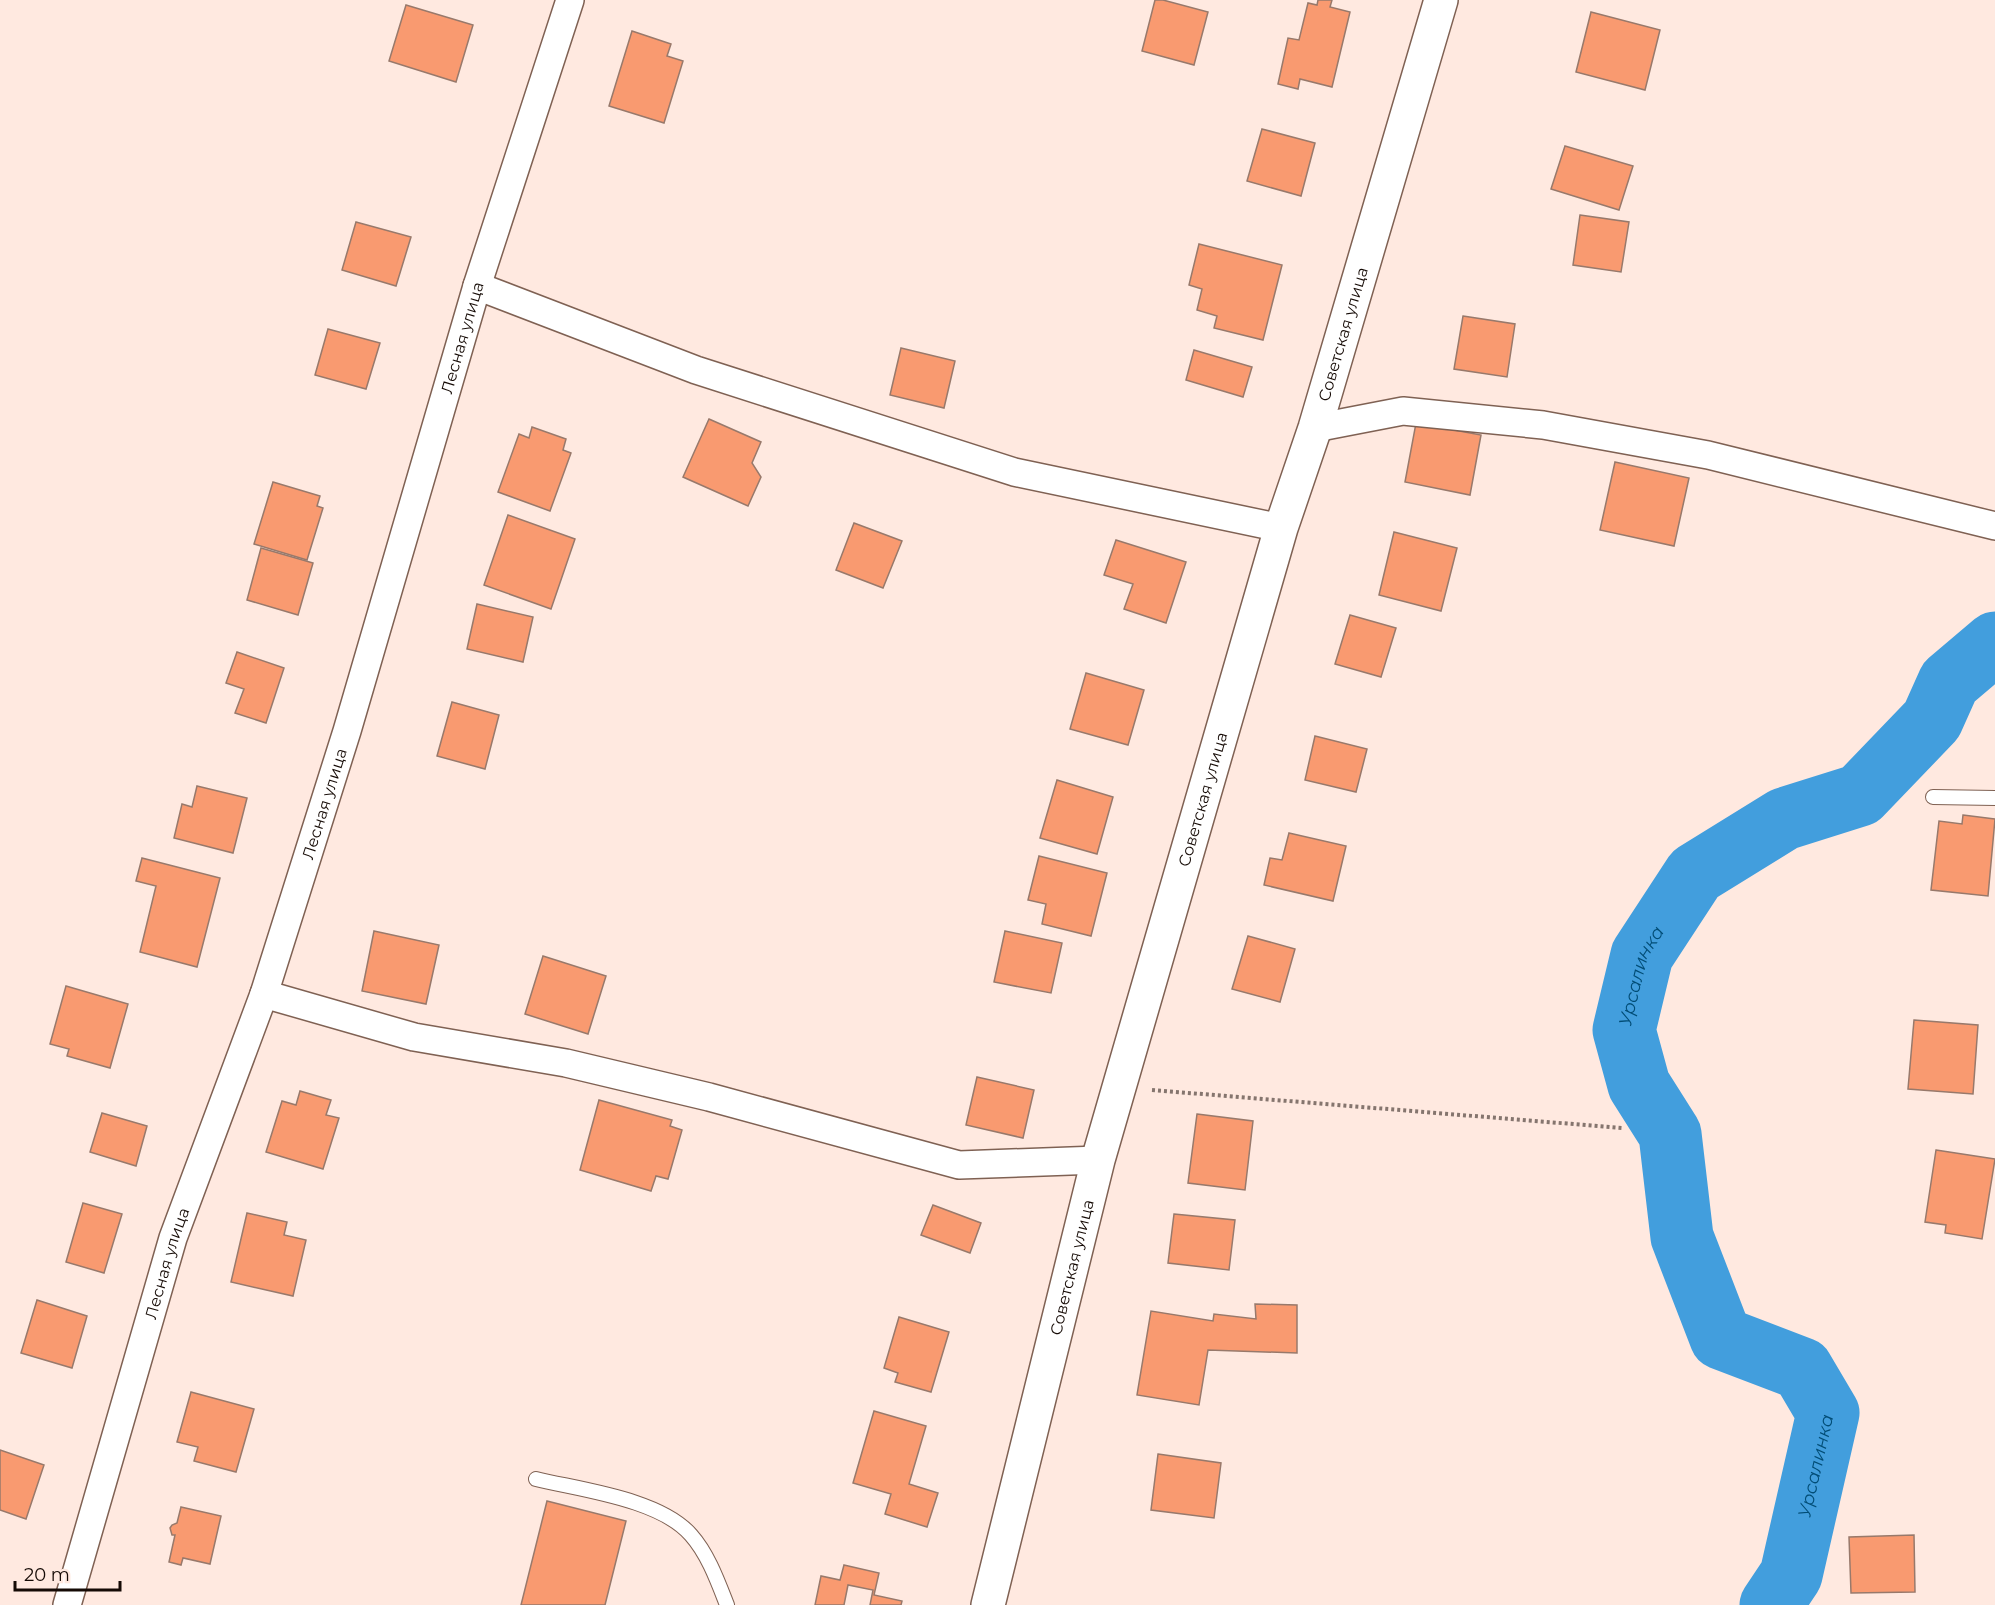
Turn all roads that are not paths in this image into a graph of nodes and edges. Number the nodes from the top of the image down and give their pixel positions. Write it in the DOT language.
graph roads {
  1 [pos="570,0"];
  2 [pos="1441,0"];
  3 [pos="477,286"];
  4 [pos="1315,428"];
  5 [pos="1995,526"];
  6 [pos="1281,528"];
  7 [pos="1933,797"];
  8 [pos="1995,798"];
  9 [pos="264,994"];
  10 [pos="1098,1160"];
  11 [pos="536,1479"];
  12 [pos="67,1605"];
  13 [pos="727,1605"];
  14 [pos="988,1605"];
  1 -- 3 [label="street, Лесная улица"];
  2 -- 4 [label="street, Советская улица"];
  3 -- 6 [label="street"];
  3 -- 9 [label="street, Лесная улица"];
  4 -- 5 [label="street"];
  4 -- 6 [label="street, Советская улица"];
  6 -- 10 [label="street, Советская улица"];
  7 -- 8 [label="lane"];
  9 -- 10 [label="street"];
  9 -- 12 [label="street, Лесная улица"];
  10 -- 14 [label="street, Советская улица"];
  11 -- 13 [label="lane"];
}
